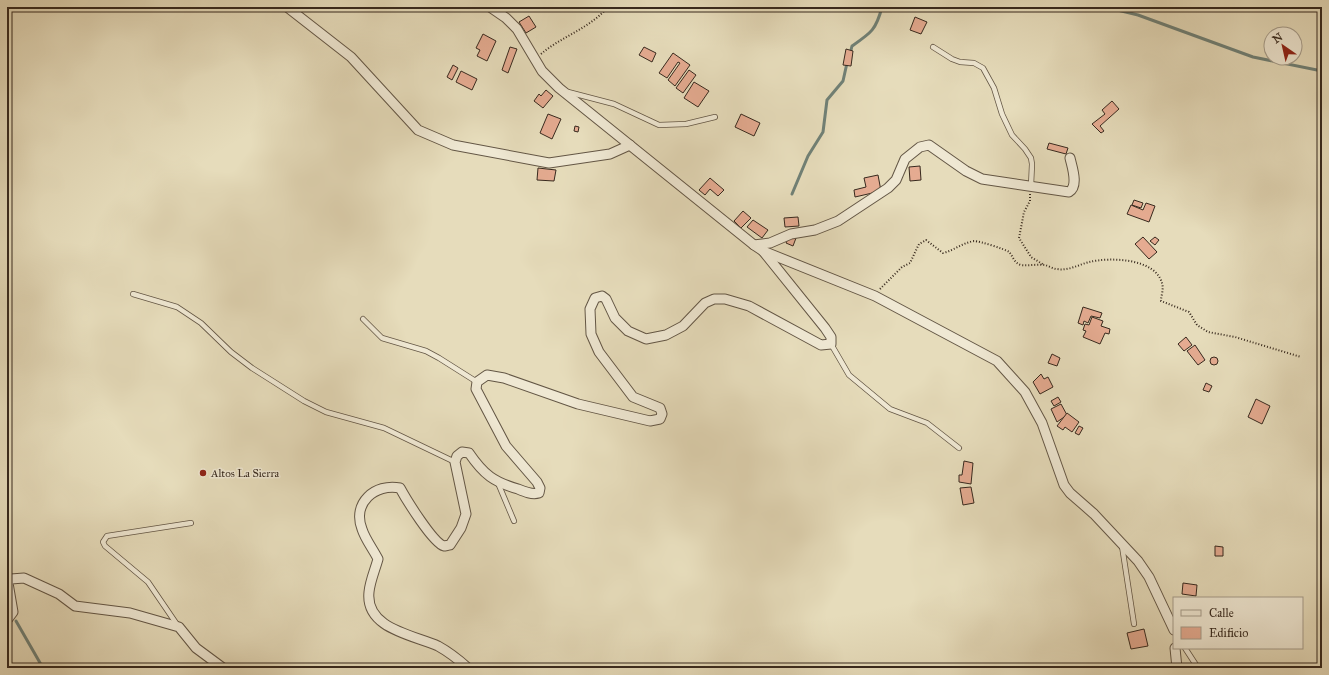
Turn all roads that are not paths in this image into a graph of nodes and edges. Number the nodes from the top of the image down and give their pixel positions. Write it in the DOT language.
graph roads {
  1 [pos="287,7"];
  2 [pos="490,7"];
  3 [pos="933,47"];
  4 [pos="561,90"];
  5 [pos="715,117"];
  6 [pos="630,145"];
  7 [pos="1070,158"];
  8 [pos="1031,186"];
  9 [pos="754,245"];
  10 [pos="764,251"];
  11 [pos="133,294"];
  12 [pos="362,319"];
  13 [pos="831,344"];
  14 [pos="477,382"];
  15 [pos="959,448"];
  16 [pos="455,462"];
  17 [pos="498,483"];
  18 [pos="514,520"];
  19 [pos="191,523"];
  20 [pos="1122,544"];
  21 [pos="7,620"];
  22 [pos="1134,624"];
  23 [pos="179,627"];
  24 [pos="1173,628"];
  25 [pos="1175,649"];
  26 [pos="1186,649"];
  27 [pos="223,668"];
  28 [pos="468,668"];
  29 [pos="1177,668"];
  30 [pos="1198,668"];
  1 -- 6 [label="street"];
  2 -- 4 [label="street"];
  3 -- 8 [label="lane"];
  4 -- 5 [label="lane"];
  4 -- 6 [label="street"];
  6 -- 9 [label="street"];
  7 -- 8 [label="street"];
  8 -- 9 [label="street"];
  9 -- 10 [label="street"];
  10 -- 13 [label="street"];
  10 -- 20 [label="street"];
  11 -- 16 [label="lane"];
  12 -- 14 [label="lane"];
  13 -- 14 [label="street"];
  13 -- 15 [label="lane"];
  14 -- 17 [label="street"];
  16 -- 17 [label="street"];
  16 -- 28 [label="street"];
  17 -- 18 [label="lane"];
  19 -- 23 [label="lane"];
  20 -- 22 [label="lane"];
  20 -- 24 [label="street"];
  21 -- 23 [label="street"];
  23 -- 27 [label="street"];
  25 -- 29 [label="street"];
  26 -- 30 [label="lane"];
}
